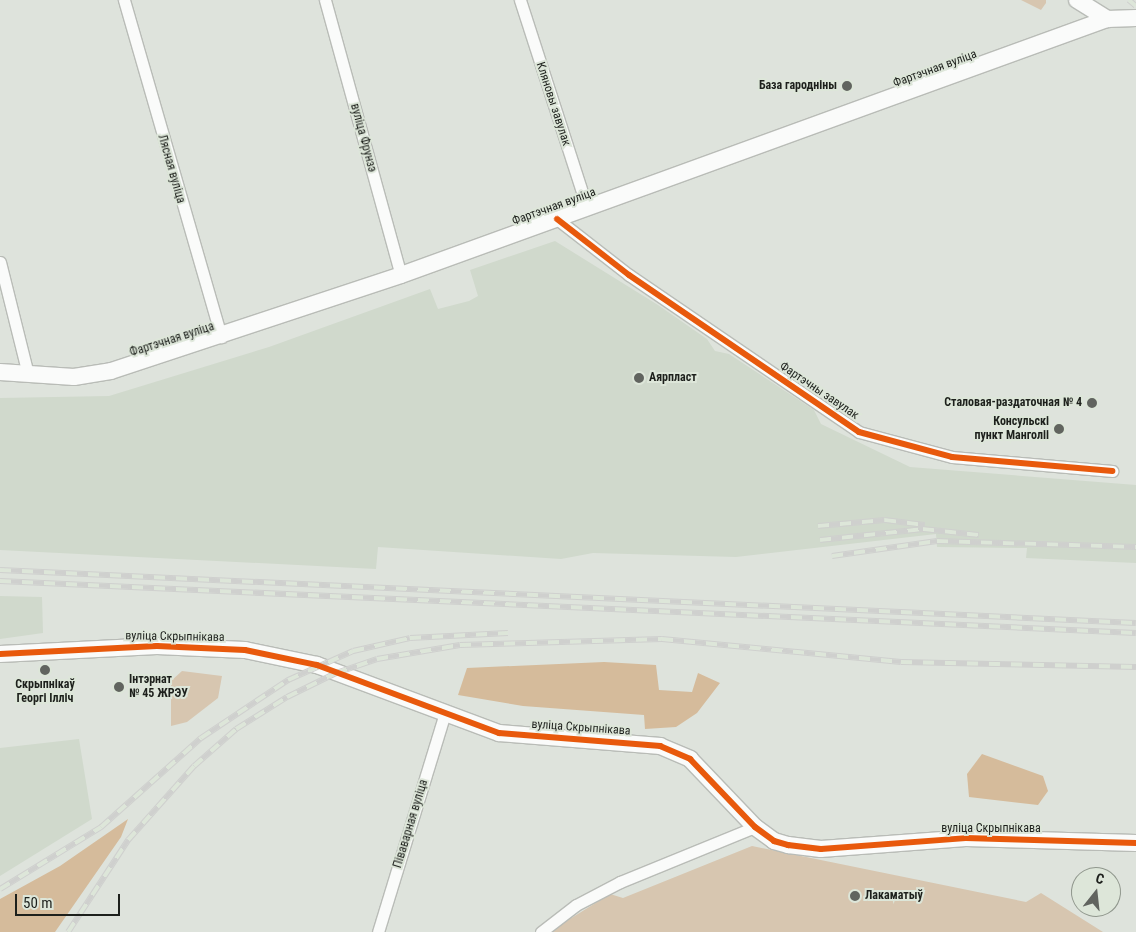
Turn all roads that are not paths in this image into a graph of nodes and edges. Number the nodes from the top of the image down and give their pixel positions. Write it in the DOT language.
graph roads {
  1 [pos="124,0"];
  2 [pos="325,0"];
  3 [pos="520,0"];
  4 [pos="1077,0"];
  5 [pos="1136,18"];
  6 [pos="1107,19"];
  7 [pos="587,207"];
  8 [pos="557,219"];
  9 [pos="0,262"];
  10 [pos="401,275"];
  11 [pos="221,337"];
  12 [pos="0,372"];
  13 [pos="28,374"];
  14 [pos="1112,471"];
  15 [pos="0,654"];
  16 [pos="444,716"];
  17 [pos="756,827"];
  18 [pos="1136,843"];
  19 [pos="378,932"];
  20 [pos="541,932"];
  1 -- 11 [label="street, Лясная вуліца"];
  2 -- 10 [label="street, вуліца Фрунзэ"];
  3 -- 7 [label="street, Кляновы завулак"];
  4 -- 6 [label="street"];
  5 -- 6 [label="street, Фартэчная вуліца"];
  6 -- 7 [label="street, Фартэчная вуліца"];
  7 -- 8 [label="street, Фартэчная вуліца"];
  8 -- 10 [label="street, Фартэчная вуліца"];
  8 -- 14 [label="street, Фартэчны завулак"];
  9 -- 13 [label="street"];
  10 -- 11 [label="street, Фартэчная вуліца"];
  11 -- 13 [label="street, Фартэчная вуліца"];
  12 -- 13 [label="street, Фартэчная вуліца"];
  15 -- 16 [label="street, вуліца Скрыпнікава"];
  16 -- 17 [label="street, вуліца Скрыпнікава"];
  16 -- 19 [label="street, Піваварная вуліца"];
  17 -- 18 [label="street, вуліца Скрыпнікава"];
  17 -- 20 [label="street"];
}
